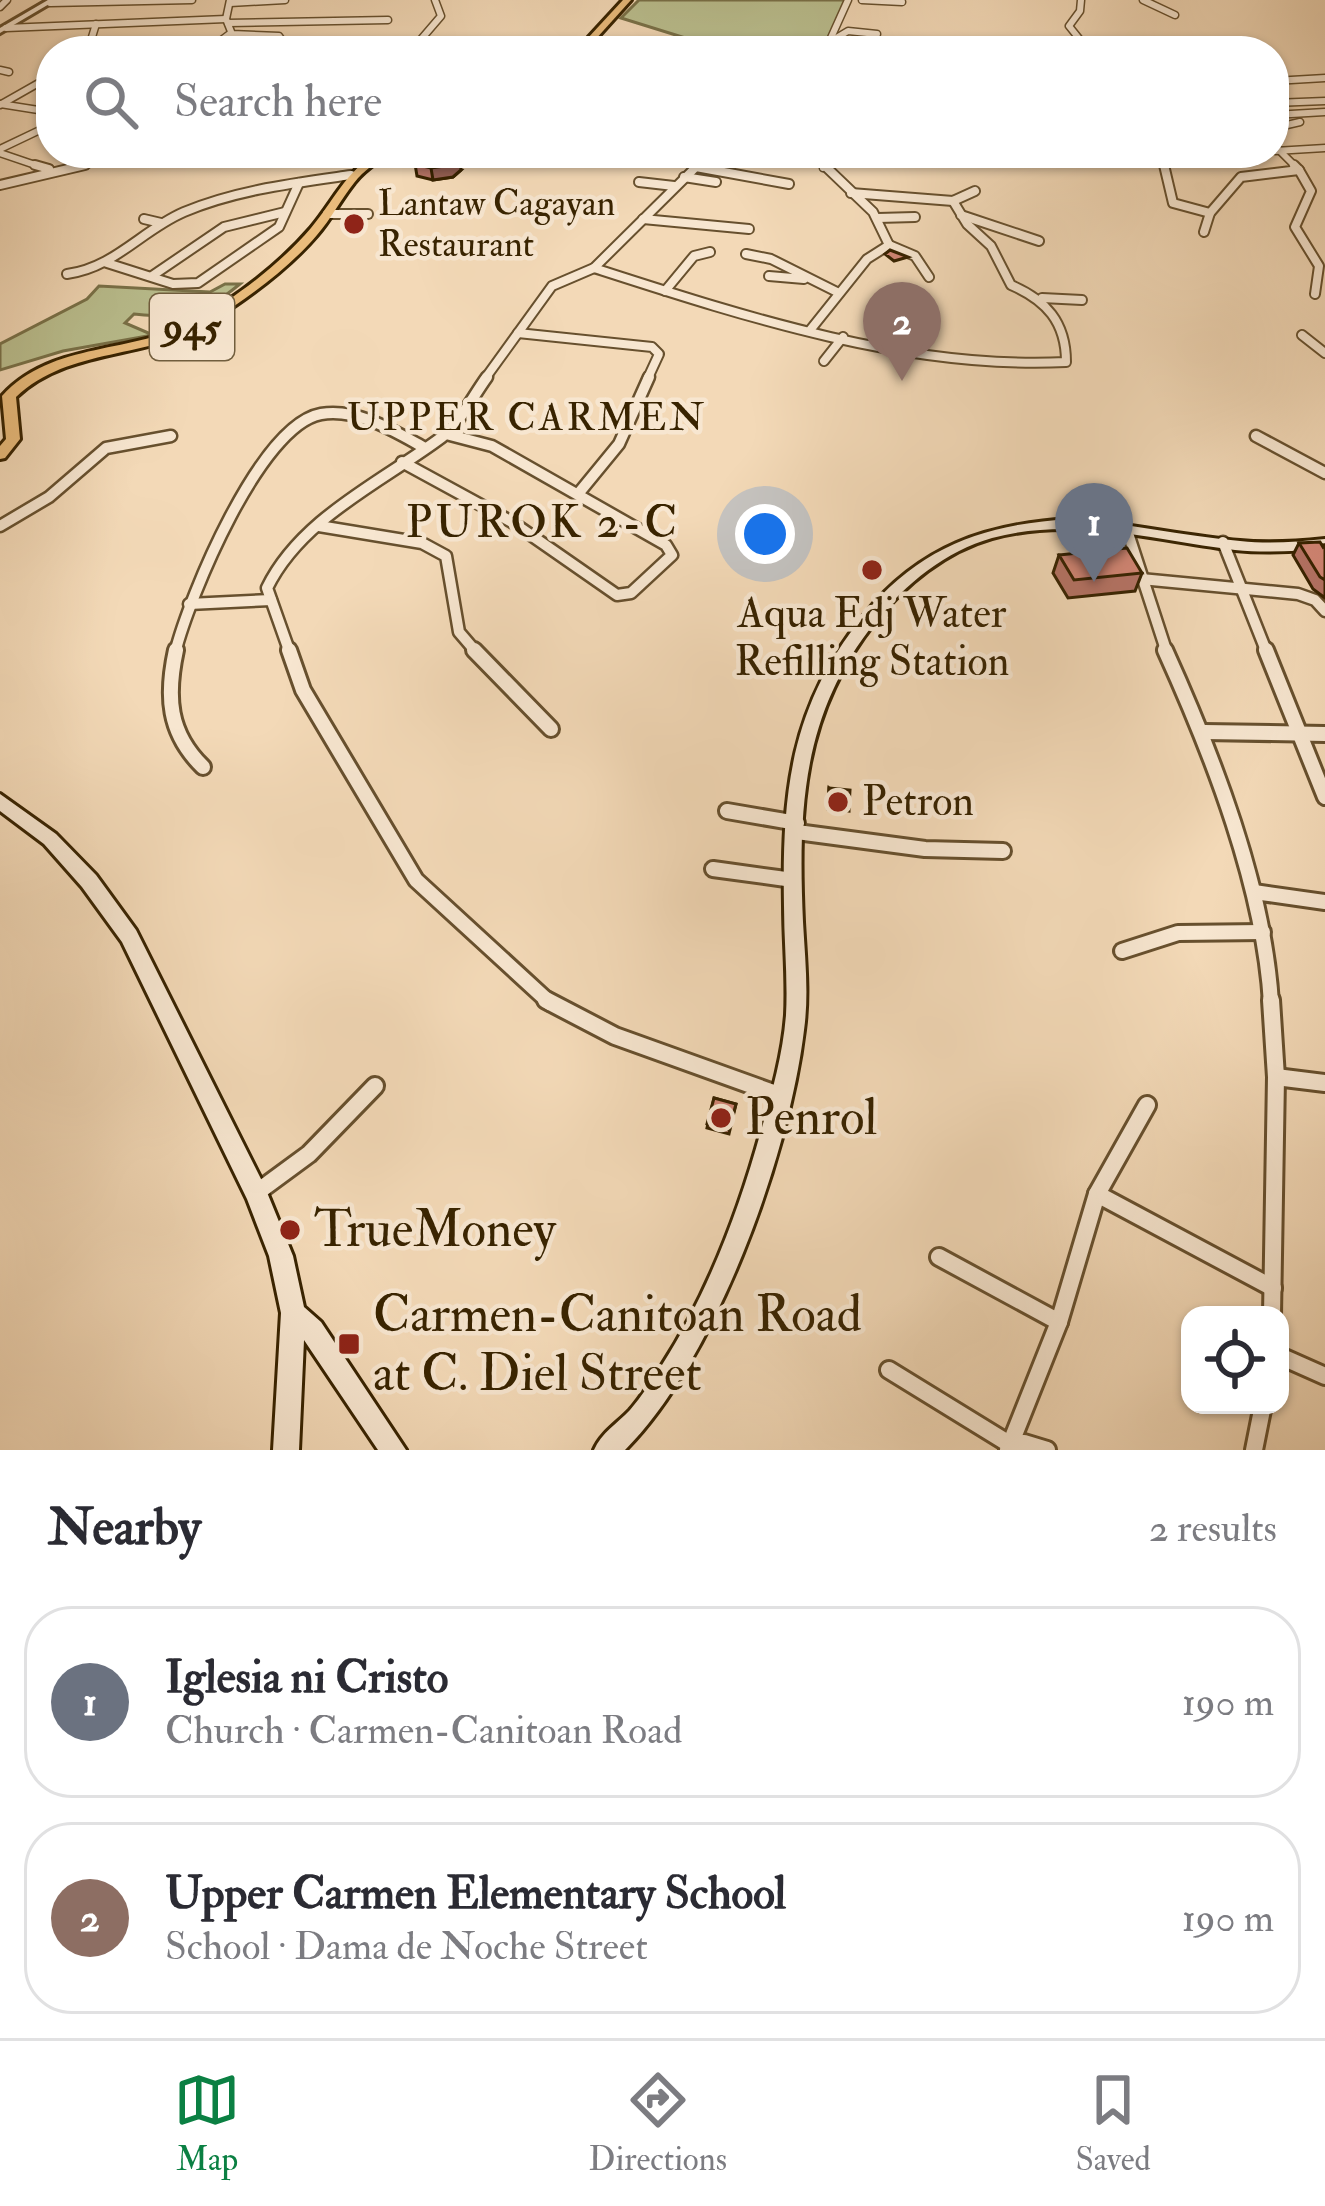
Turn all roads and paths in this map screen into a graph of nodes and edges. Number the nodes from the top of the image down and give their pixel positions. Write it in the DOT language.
graph roads {
  1 [pos="8,0"];
  2 [pos="192,0"];
  3 [pos="285,0"];
  4 [pos="435,0"];
  5 [pos="627,0"];
  6 [pos="848,0"];
  7 [pos="862,0"];
  8 [pos="1081,0"];
  9 [pos="1143,0"];
  10 [pos="1153,0"];
  11 [pos="230,1"];
  12 [pos="52,2"];
  13 [pos="902,2"];
  14 [pos="0,7"];
  15 [pos="74,16"];
  16 [pos="207,20"];
  17 [pos="388,20"];
  18 [pos="227,21"];
  19 [pos="96,24"];
  20 [pos="69,25"];
  21 [pos="5,26"];
  22 [pos="200,30"];
  23 [pos="231,33"];
  24 [pos="877,34"];
  25 [pos="92,36"];
  26 [pos="227,36"];
  27 [pos="279,36"];
  28 [pos="423,36"];
  29 [pos="594,36"];
  30 [pos="832,36"];
  31 [pos="839,36"];
  32 [pos="1077,36"];
  33 [pos="1325,78"];
  34 [pos="1289,80"];
  35 [pos="36,84"];
  36 [pos="1325,101"];
  37 [pos="1289,103"];
  38 [pos="1,104"];
  39 [pos="36,110"];
  40 [pos="1325,112"];
  41 [pos="1289,114"];
  42 [pos="1289,126"];
  43 [pos="36,132"];
  44 [pos="1325,148"];
  45 [pos="1289,149"];
  46 [pos="0,151"];
  47 [pos="1289,161"];
  48 [pos="36,165"];
  49 [pos="45,168"];
  50 [pos="60,168"];
  51 [pos="362,168"];
  52 [pos="695,168"];
  53 [pos="701,168"];
  54 [pos="823,168"];
  55 [pos="1165,168"];
  56 [pos="50,170"];
  57 [pos="1299,170"];
  58 [pos="9,173"];
  59 [pos="351,175"];
  60 [pos="26,176"];
  61 [pos="639,182"];
  62 [pos="679,182"];
  63 [pos="716,182"];
  64 [pos="299,183"];
  65 [pos="789,184"];
  66 [pos="0,185"];
  67 [pos="975,191"];
  68 [pos="851,193"];
  69 [pos="953,201"];
  70 [pos="285,212"];
  71 [pos="1210,213"];
  72 [pos="327,214"];
  73 [pos="368,214"];
  74 [pos="961,215"];
  75 [pos="915,217"];
  76 [pos="878,218"];
  77 [pos="143,219"];
  78 [pos="643,219"];
  79 [pos="161,223"];
  80 [pos="749,229"];
  81 [pos="1204,232"];
  82 [pos="1039,242"];
  83 [pos="889,245"];
  84 [pos="710,252"];
  85 [pos="746,254"];
  86 [pos="107,263"];
  87 [pos="594,268"];
  88 [pos="67,274"];
  89 [pos="152,276"];
  90 [pos="769,276"];
  91 [pos="929,277"];
  92 [pos="805,279"];
  93 [pos="665,291"];
  94 [pos="837,292"];
  95 [pos="1315,294"];
  96 [pos="1042,298"];
  97 [pos="1082,299"];
  98 [pos="811,329"];
  99 [pos="518,333"];
  100 [pos="1302,335"];
  101 [pos="843,337"];
  102 [pos="1325,352"];
  103 [pos="824,361"];
  104 [pos="446,434"];
  105 [pos="171,436"];
  106 [pos="1256,436"];
  107 [pos="425,448"];
  108 [pos="0,455"];
  109 [pos="402,463"];
  110 [pos="1325,473"];
  111 [pos="578,494"];
  112 [pos="1125,524"];
  113 [pos="0,526"];
  114 [pos="319,526"];
  115 [pos="1223,542"];
  116 [pos="1325,544"];
  117 [pos="1141,579"];
  118 [pos="1237,587"];
  119 [pos="271,600"];
  120 [pos="189,604"];
  121 [pos="1325,611"];
  122 [pos="551,729"];
  123 [pos="1204,732"];
  124 [pos="1325,734"];
  125 [pos="1299,735"];
  126 [pos="203,767"];
  127 [pos="1325,797"];
  128 [pos="0,801"];
  129 [pos="728,811"];
  130 [pos="797,828"];
  131 [pos="1003,851"];
  132 [pos="713,869"];
  133 [pos="793,880"];
  134 [pos="1254,892"];
  135 [pos="1325,902"];
  136 [pos="1263,932"];
  137 [pos="1122,951"];
  138 [pos="1276,1077"];
  139 [pos="1325,1083"];
  140 [pos="375,1086"];
  141 [pos="778,1095"];
  142 [pos="1147,1105"];
  143 [pos="256,1193"];
  144 [pos="1097,1194"];
  145 [pos="938,1257"];
  146 [pos="1273,1288"];
  147 [pos="1272,1306"];
  148 [pos="292,1313"];
  149 [pos="1059,1322"];
  150 [pos="1289,1360"];
  151 [pos="889,1370"];
  152 [pos="1325,1376"];
  153 [pos="1261,1414"];
  154 [pos="1009,1448"];
  155 [pos="286,1450"];
  156 [pos="394,1450"];
  157 [pos="607,1450"];
  158 [pos="1047,1450"];
  159 [pos="1253,1450"];
  1 -- 14 [label="street"];
  2 -- 12 [label="street"];
  3 -- 11 [label="street"];
  4 -- 28 [label="street"];
  5 -- 29 [label="main road"];
  6 -- 30 [label="street"];
  7 -- 13 [label="street"];
  8 -- 32 [label="street"];
  9 -- 10 [label="street"];
  11 -- 18 [label="street"];
  12 -- 21 [label="street"];
  15 -- 20 [label="street"];
  16 -- 18 [label="street"];
  16 -- 19 [label="street"];
  16 -- 22 [label="street"];
  17 -- 18 [label="street"];
  18 -- 23 [label="street"];
  19 -- 20 [label="street"];
  19 -- 25 [label="street"];
  20 -- 21 [label="street"];
  23 -- 26 [label="street"];
  23 -- 27 [label="street"];
  24 -- 31 [label="street"];
  33 -- 34 [label="street"];
  35 -- 38 [label="street"];
  36 -- 37 [label="street"];
  38 -- 39 [label="street"];
  40 -- 41 [label="street"];
  41 -- 42 [label="street"];
  43 -- 46 [label="street"];
  44 -- 45 [label="street"];
  46 -- 48 [label="street"];
  47 -- 57 [label="street"];
  49 -- 56 [label="street"];
  50 -- 56 [label="street"];
  51 -- 59 [label="main road, 945"];
  52 -- 62 [label="street"];
  53 -- 65 [label="street"];
  54 -- 68 [label="street"];
  55 -- 71 [label="street"];
  56 -- 60 [label="street"];
  57 -- 71 [label="street"];
  57 -- 95 [label="street"];
  58 -- 60 [label="street"];
  59 -- 64 [label="street"];
  59 -- 72 [label="main road, 945"];
  60 -- 66 [label="street"];
  61 -- 62 [label="street"];
  62 -- 63 [label="street"];
  62 -- 78 [label="street"];
  64 -- 70 [label="street"];
  64 -- 79 [label="street"];
  67 -- 69 [label="street"];
  68 -- 69 [label="street"];
  68 -- 76 [label="street"];
  69 -- 74 [label="street"];
  70 -- 89 [label="street"];
  70 -- 89 [label="street"];
  71 -- 81 [label="street"];
  72 -- 73 [label="street"];
  72 -- 108 [label="main road, 945"];
  74 -- 82 [label="street"];
  74 -- 96 [label="street"];
  75 -- 76 [label="street"];
  76 -- 83 [label="street"];
  77 -- 79 [label="street"];
  78 -- 80 [label="street"];
  78 -- 87 [label="street"];
  79 -- 86 [label="street"];
  83 -- 91 [label="street"];
  83 -- 94 [label="street"];
  84 -- 93 [label="street"];
  85 -- 92 [label="street"];
  86 -- 88 [label="street"];
  86 -- 89 [label="street"];
  87 -- 93 [label="street"];
  87 -- 99 [label="street"];
  90 -- 92 [label="street"];
  92 -- 94 [label="street"];
  93 -- 98 [label="street"];
  94 -- 98 [label="street"];
  96 -- 97 [label="street"];
  96 -- 101 [label="street"];
  98 -- 101 [label="street"];
  99 -- 104 [label="street"];
  99 -- 111 [label="street"];
  100 -- 102 [label="street"];
  101 -- 103 [label="street"];
  104 -- 107 [label="street"];
  104 -- 111 [label="street"];
  105 -- 113 [label="street"];
  106 -- 110 [label="street"];
  107 -- 109 [label="street"];
  107 -- 120 [label="street"];
  109 -- 111 [label="street"];
  109 -- 114 [label="street"];
  112 -- 115 [label="main road"];
  112 -- 117 [label="street"];
  112 -- 130 [label="main road"];
  114 -- 119 [label="street"];
  114 -- 122 [label="street"];
  115 -- 116 [label="main road"];
  115 -- 118 [label="street"];
  117 -- 118 [label="street"];
  117 -- 123 [label="street"];
  118 -- 121 [label="street"];
  118 -- 125 [label="street"];
  119 -- 120 [label="street"];
  119 -- 141 [label="street"];
  120 -- 126 [label="street"];
  123 -- 125 [label="street"];
  123 -- 134 [label="street"];
  124 -- 125 [label="street"];
  125 -- 127 [label="street"];
  128 -- 143 [label="main road"];
  129 -- 130 [label="street"];
  130 -- 131 [label="street"];
  130 -- 133 [label="main road"];
  132 -- 133 [label="street"];
  133 -- 141 [label="main road"];
  134 -- 135 [label="street"];
  134 -- 136 [label="street"];
  136 -- 137 [label="street"];
  136 -- 138 [label="street"];
  138 -- 139 [label="street"];
  138 -- 146 [label="street"];
  140 -- 143 [label="street"];
  141 -- 157 [label="main road"];
  142 -- 144 [label="street"];
  143 -- 148 [label="main road"];
  144 -- 146 [label="street"];
  144 -- 149 [label="street"];
  145 -- 149 [label="street"];
  146 -- 147 [label="street"];
  148 -- 155 [label="main road"];
  148 -- 156 [label="main road"];
  149 -- 154 [label="street"];
  150 -- 152 [label="street"];
  151 -- 154 [label="street"];
  153 -- 159 [label="street"];
  154 -- 158 [label="street"];
}
